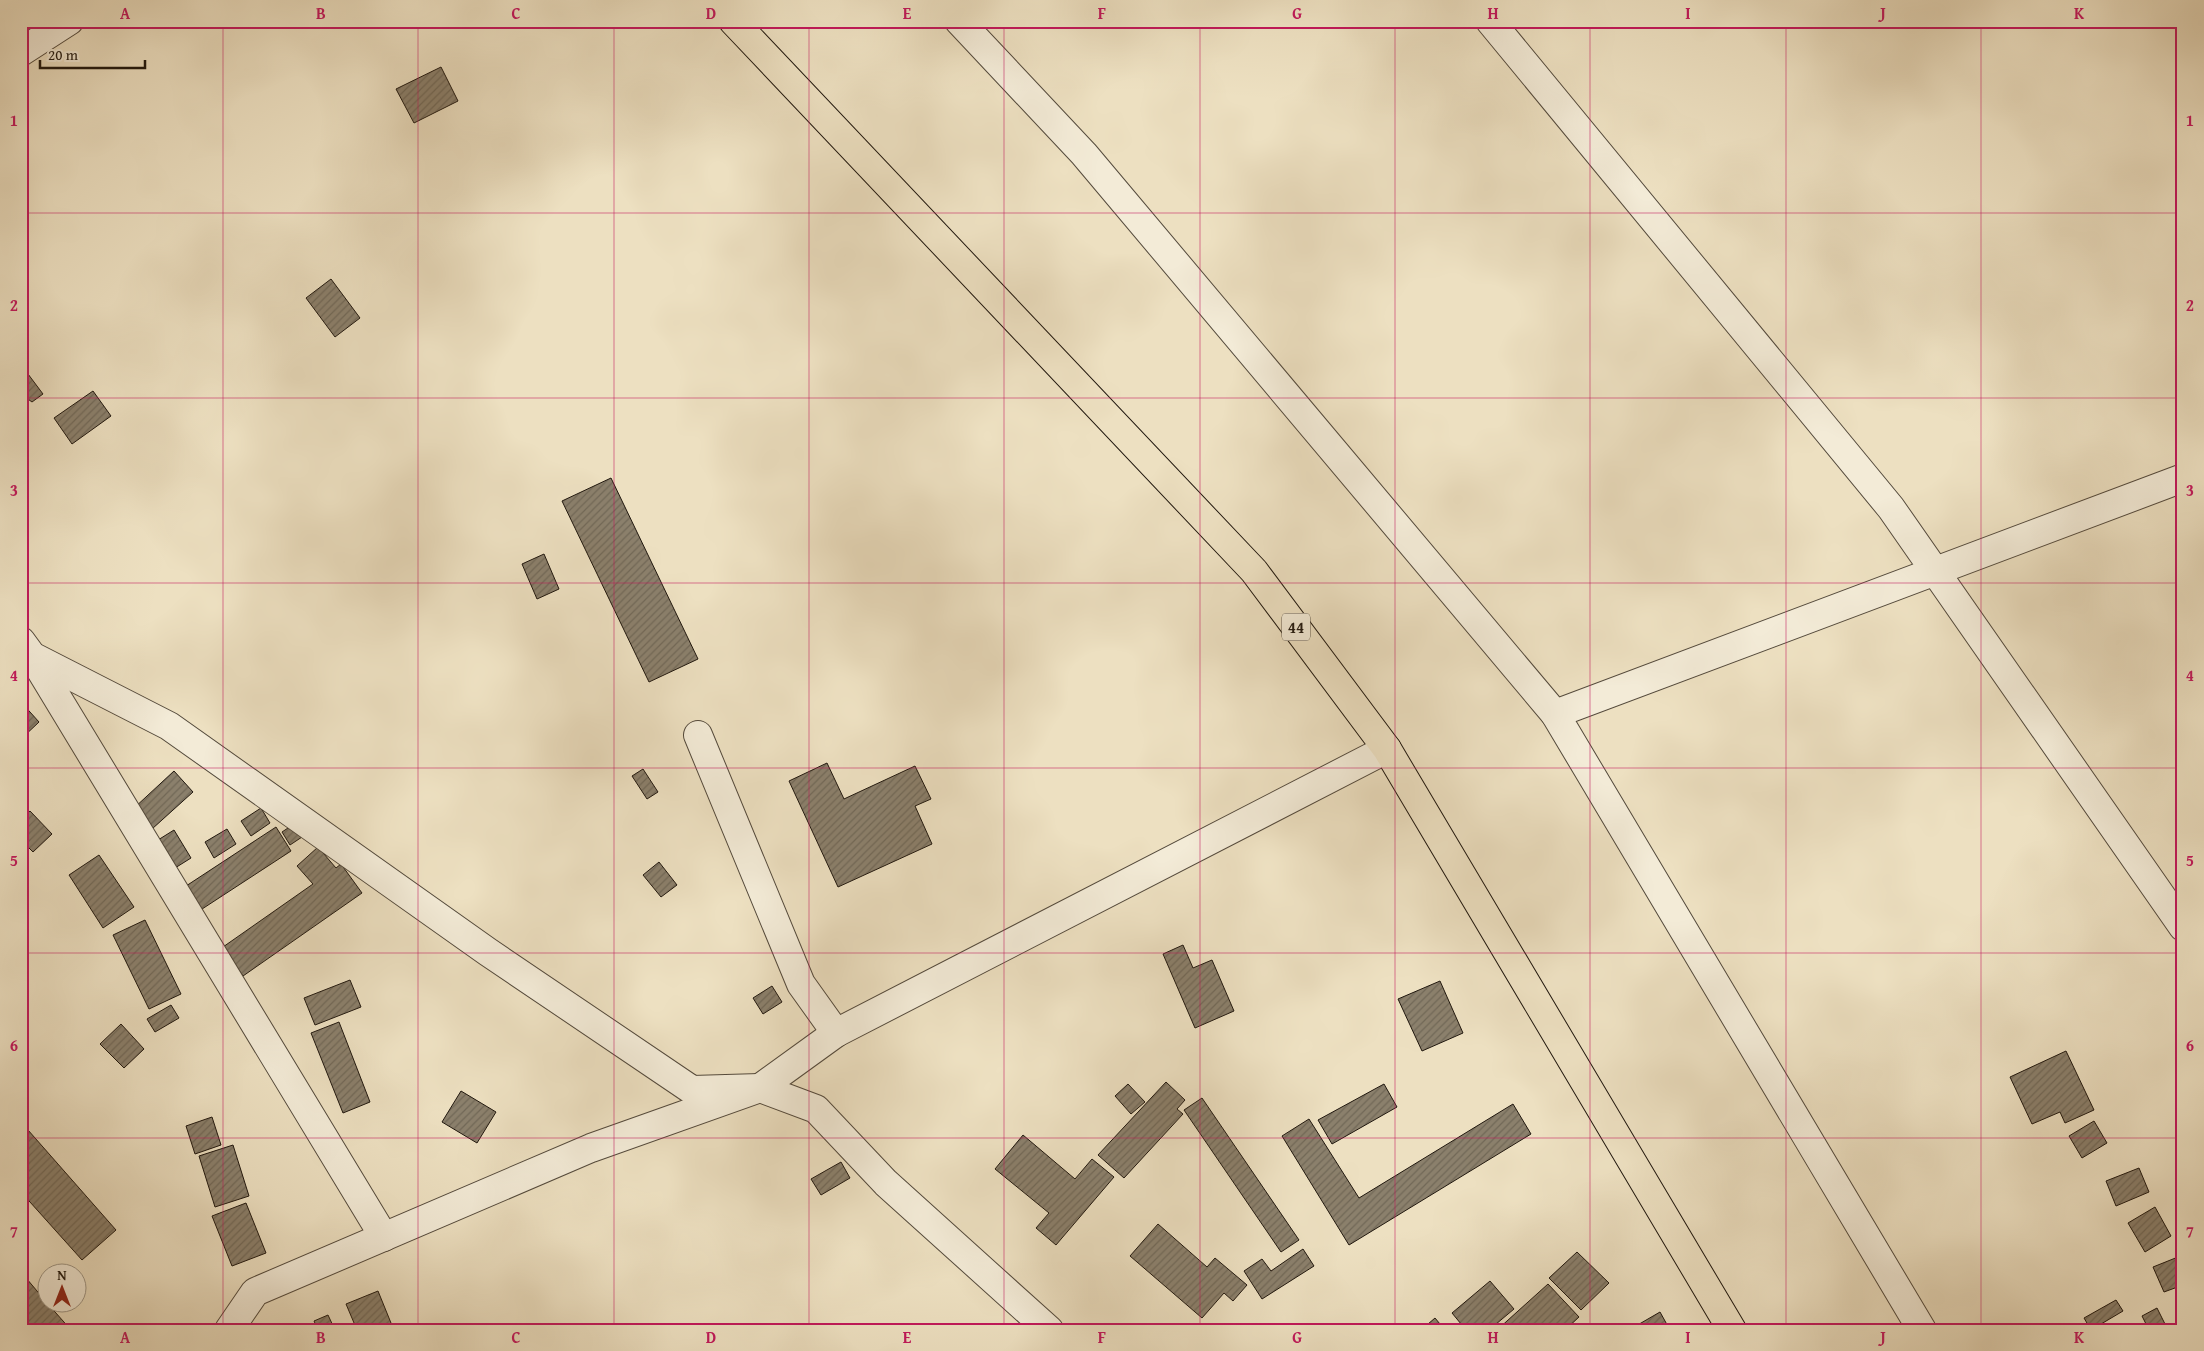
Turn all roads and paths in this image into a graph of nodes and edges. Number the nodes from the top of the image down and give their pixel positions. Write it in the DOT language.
graph roads {
  1 [pos="70,21"];
  2 [pos="733,21"];
  3 [pos="959,21"];
  4 [pos="1490,21"];
  5 [pos="21,52"];
  6 [pos="2183,478"];
  7 [pos="1936,572"];
  8 [pos="27,649"];
  9 [pos="1555,714"];
  10 [pos="698,735"];
  11 [pos="1387,749"];
  12 [pos="2183,927"];
  13 [pos="836,1033"];
  14 [pos="760,1088"];
  15 [pos="384,1237"];
  16 [pos="229,1330"];
  17 [pos="1049,1330"];
  18 [pos="1732,1330"];
  19 [pos="1922,1330"];
  1 -- 5 [label="street"];
  2 -- 11 [label="main road, 44"];
  3 -- 9 [label="street"];
  4 -- 7 [label="street"];
  6 -- 7 [label="street"];
  7 -- 9 [label="street"];
  7 -- 12 [label="street"];
  8 -- 14 [label="street"];
  8 -- 15 [label="street"];
  9 -- 19 [label="street"];
  10 -- 13 [label="street"];
  11 -- 13 [label="street"];
  11 -- 18 [label="main road, 44"];
  13 -- 14 [label="street"];
  14 -- 15 [label="street"];
  14 -- 17 [label="street"];
  15 -- 16 [label="street"];
}
